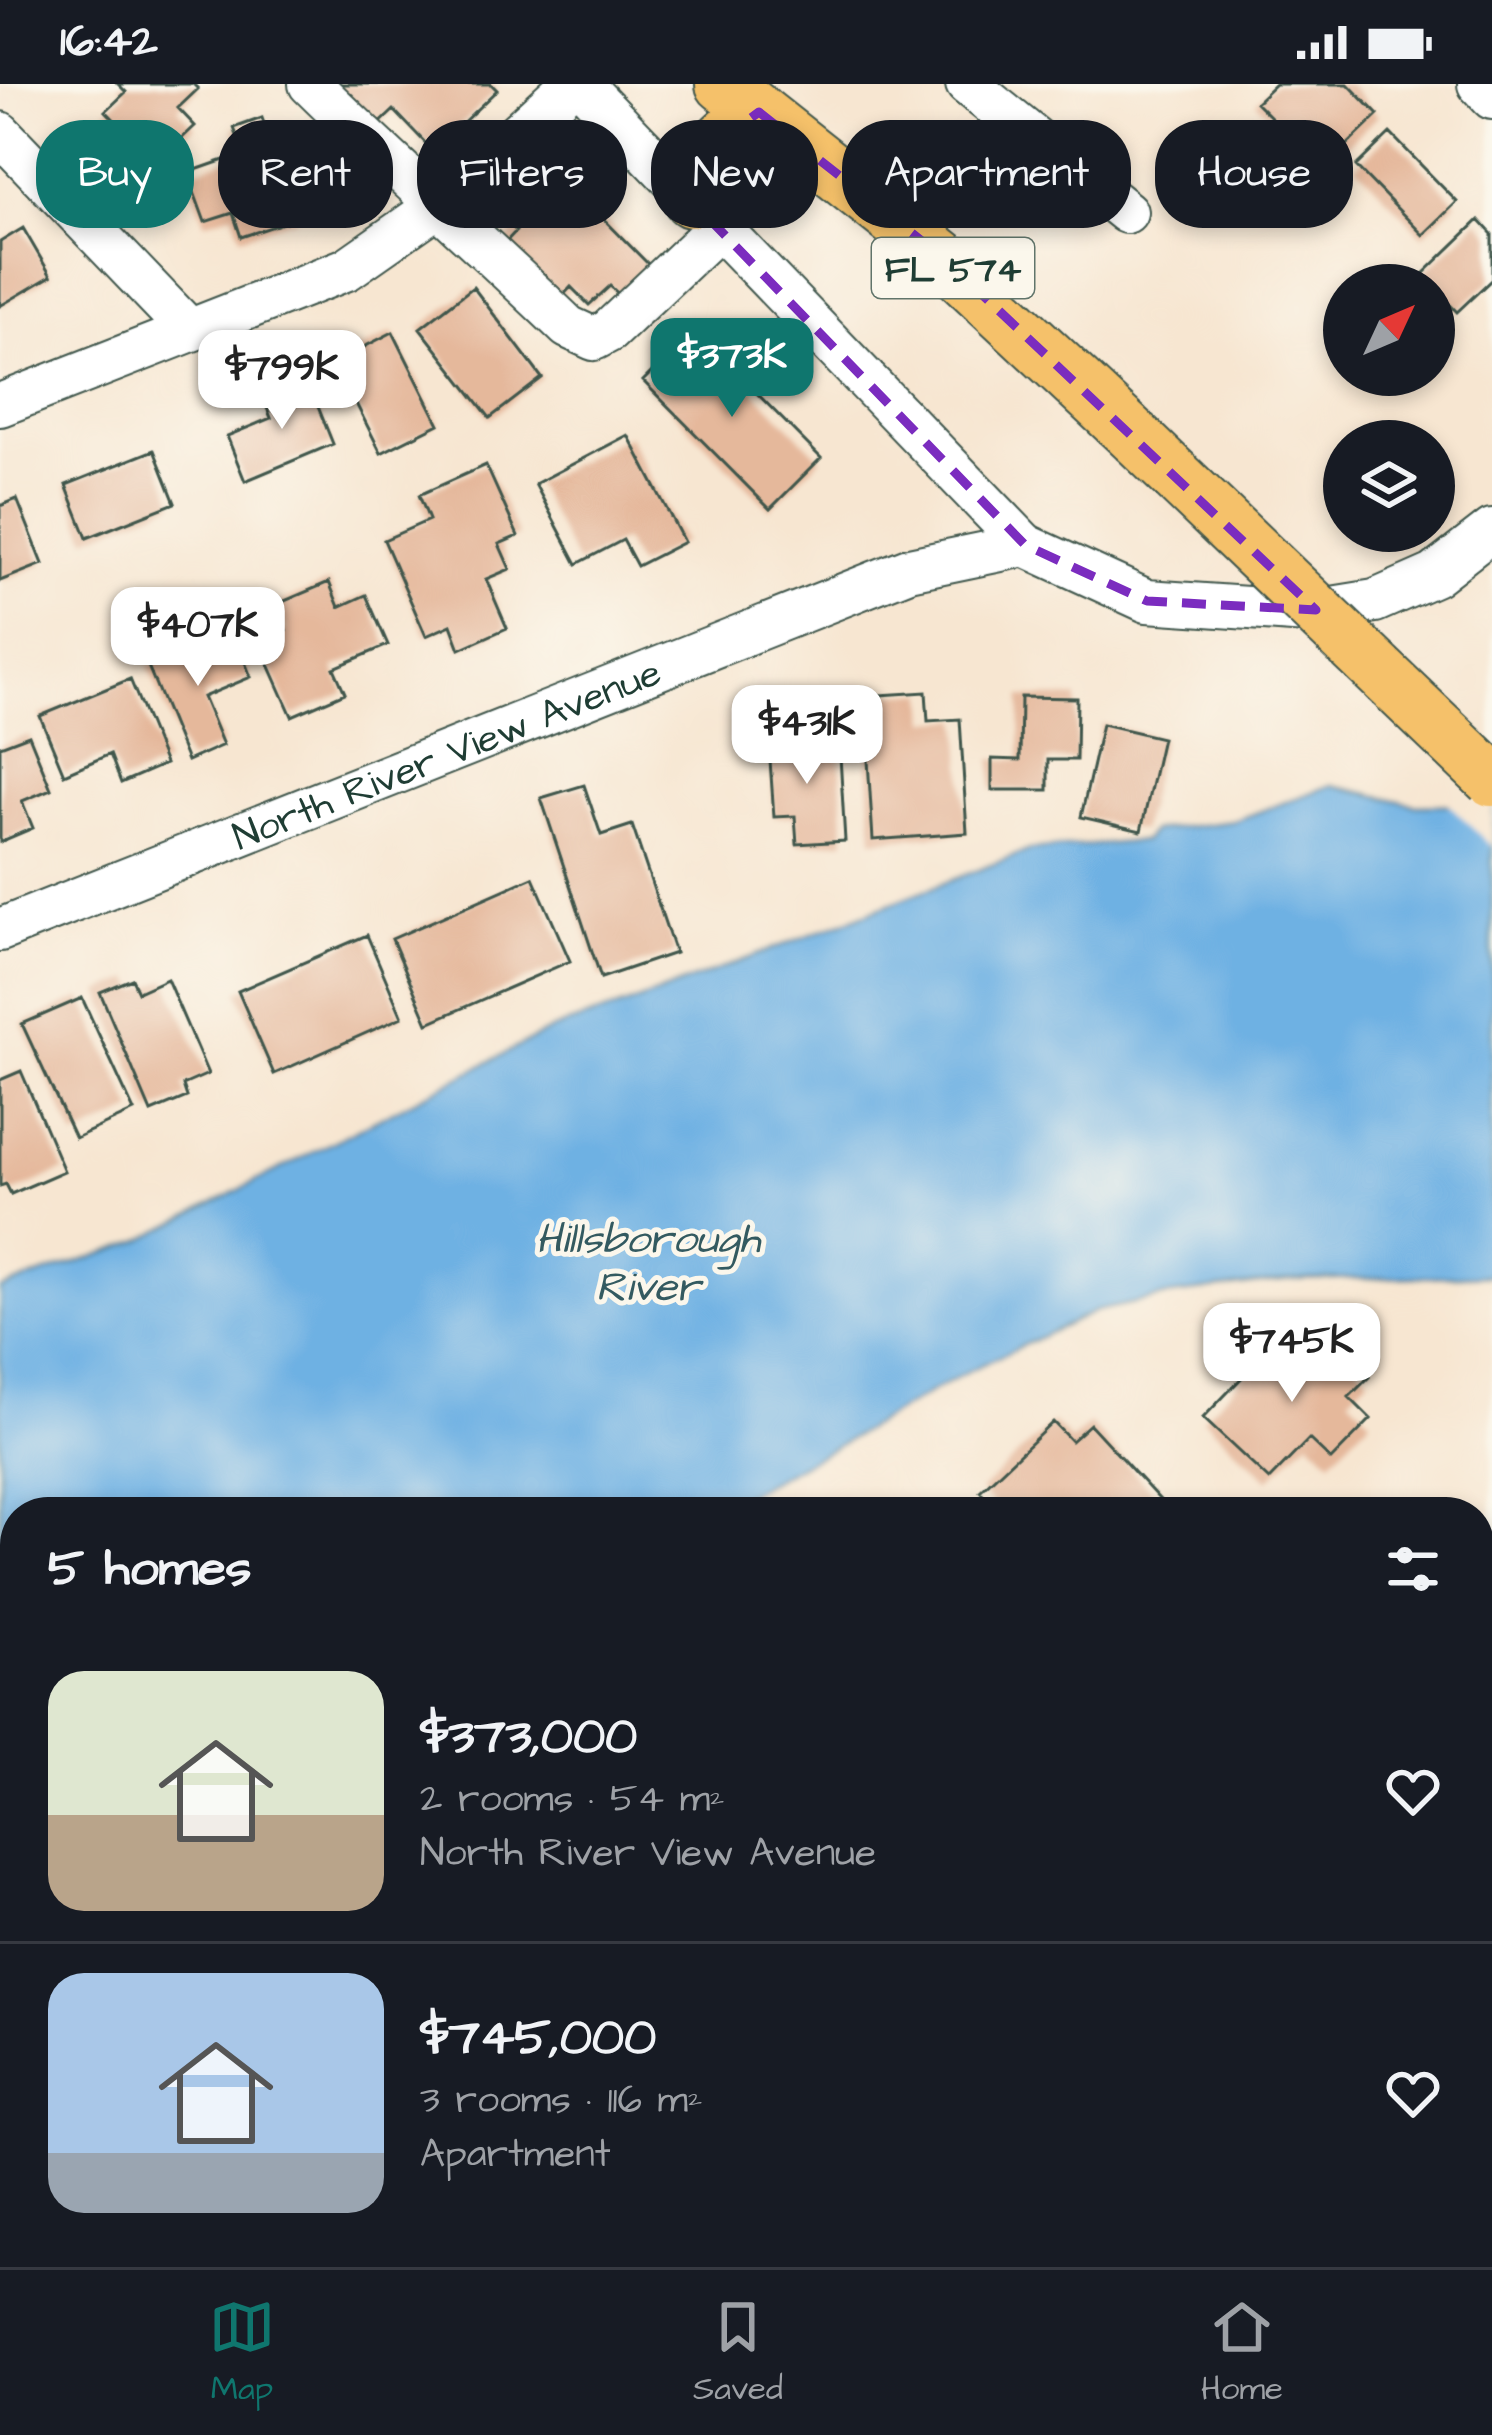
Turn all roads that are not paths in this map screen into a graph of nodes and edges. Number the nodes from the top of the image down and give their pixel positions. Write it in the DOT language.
graph roads {
  1 [pos="310,84"];
  2 [pos="572,84"];
  3 [pos="581,84"];
  4 [pos="967,84"];
  5 [pos="1479,84"];
  6 [pos="754,93"];
  7 [pos="1492,98"];
  8 [pos="532,120"];
  9 [pos="735,120"];
  10 [pos="1012,120"];
  11 [pos="0,133"];
  12 [pos="651,157"];
  13 [pos="417,187"];
  14 [pos="417,220"];
  15 [pos="465,228"];
  16 [pos="696,228"];
  17 [pos="719,228"];
  18 [pos="188,329"];
  19 [pos="0,405"];
  20 [pos="1492,530"];
  21 [pos="1025,545"];
  22 [pos="1492,779"];
  23 [pos="0,930"];
  1 -- 13 [label="street"];
  2 -- 8 [label="street"];
  3 -- 12 [label="street"];
  4 -- 10 [label="street"];
  5 -- 7 [label="street"];
  6 -- 9 [label="main road"];
  6 -- 22 [label="main road, FL 574, bridge"];
  11 -- 18 [label="street"];
  14 -- 18 [label="street"];
  15 -- 16 [label="street"];
  17 -- 21 [label="street"];
  18 -- 19 [label="street"];
  20 -- 21 [label="street"];
  21 -- 23 [label="street, North River View Avenue"];
}
